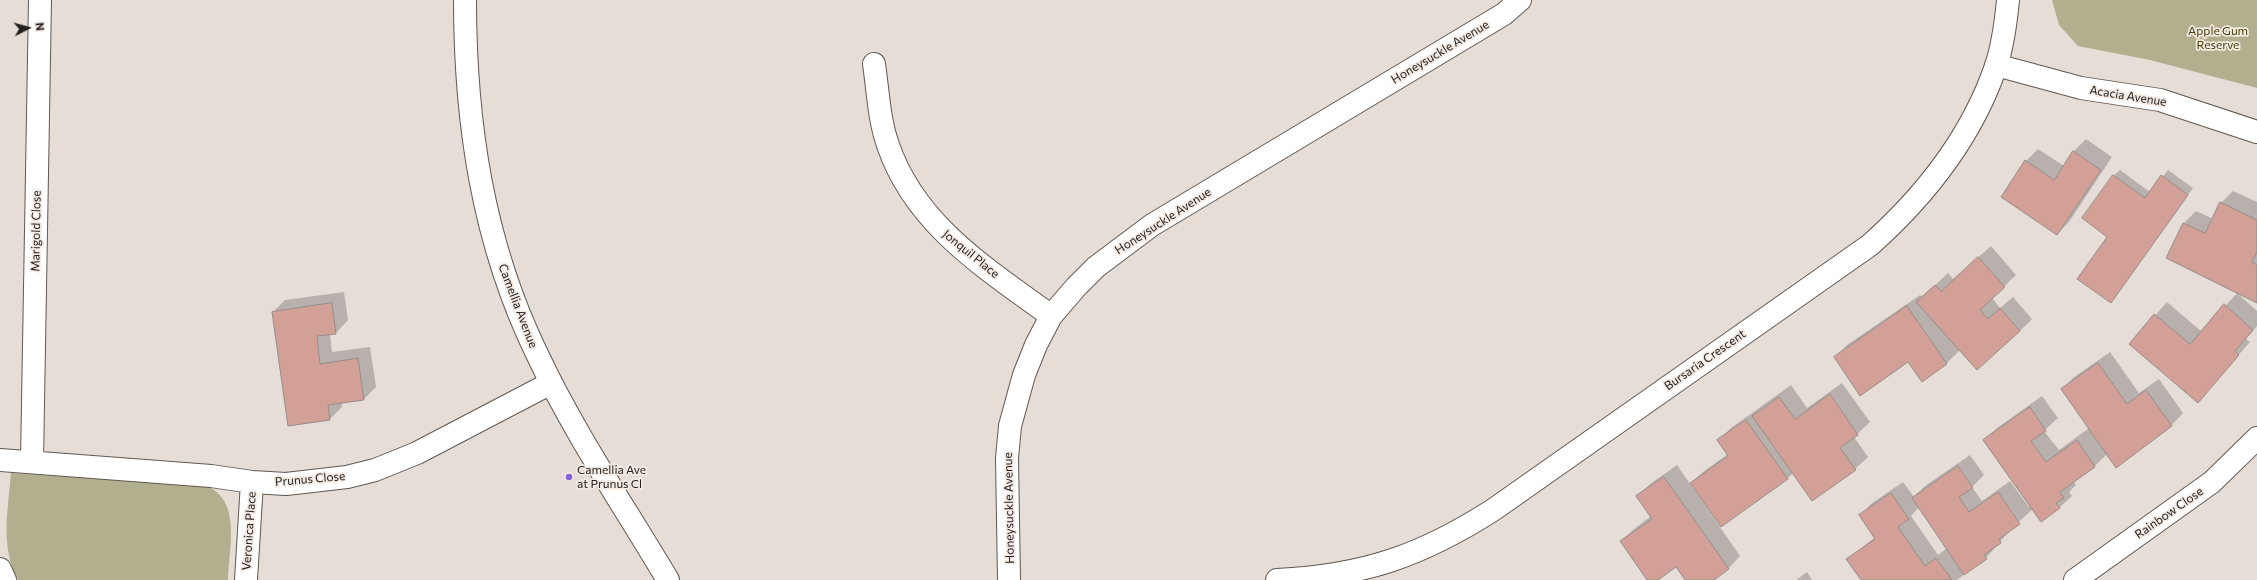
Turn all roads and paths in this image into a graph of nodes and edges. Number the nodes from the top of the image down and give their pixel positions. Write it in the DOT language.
graph roads {
  1 [pos="40,0"];
  2 [pos="465,0"];
  3 [pos="1520,0"];
  4 [pos="2008,0"];
  5 [pos="874,64"];
  6 [pos="1996,65"];
  7 [pos="2257,132"];
  8 [pos="1051,316"];
  9 [pos="551,383"];
  10 [pos="2257,438"];
  11 [pos="32,461"];
  12 [pos="0,464"];
  13 [pos="252,482"];
  14 [pos="0,569"];
  15 [pos="1329,578"];
  16 [pos="5,580"];
  17 [pos="246,580"];
  18 [pos="668,580"];
  19 [pos="1009,580"];
  20 [pos="1277,580"];
  21 [pos="2074,580"];
  1 -- 11 [label="street, Marigold Close"];
  2 -- 9 [label="street, Camellia Avenue"];
  3 -- 8 [label="street, Honeysuckle Avenue"];
  4 -- 6 [label="street, Bursaria Crescent"];
  5 -- 8 [label="street, Jonquil Place"];
  6 -- 7 [label="street, Acacia Avenue"];
  6 -- 15 [label="street, Bursaria Crescent"];
  8 -- 19 [label="street, Honeysuckle Avenue"];
  9 -- 13 [label="street, Prunus Close"];
  9 -- 18 [label="street, Camellia Avenue"];
  10 -- 21 [label="street, Rainbow Close"];
  11 -- 12 [label="street, Prunus Close"];
  11 -- 13 [label="street, Prunus Close"];
  13 -- 17 [label="street, Veronica Place"];
  14 -- 16 [label="street"];
  15 -- 20 [label="street, Bursaria Crescent"];
}
